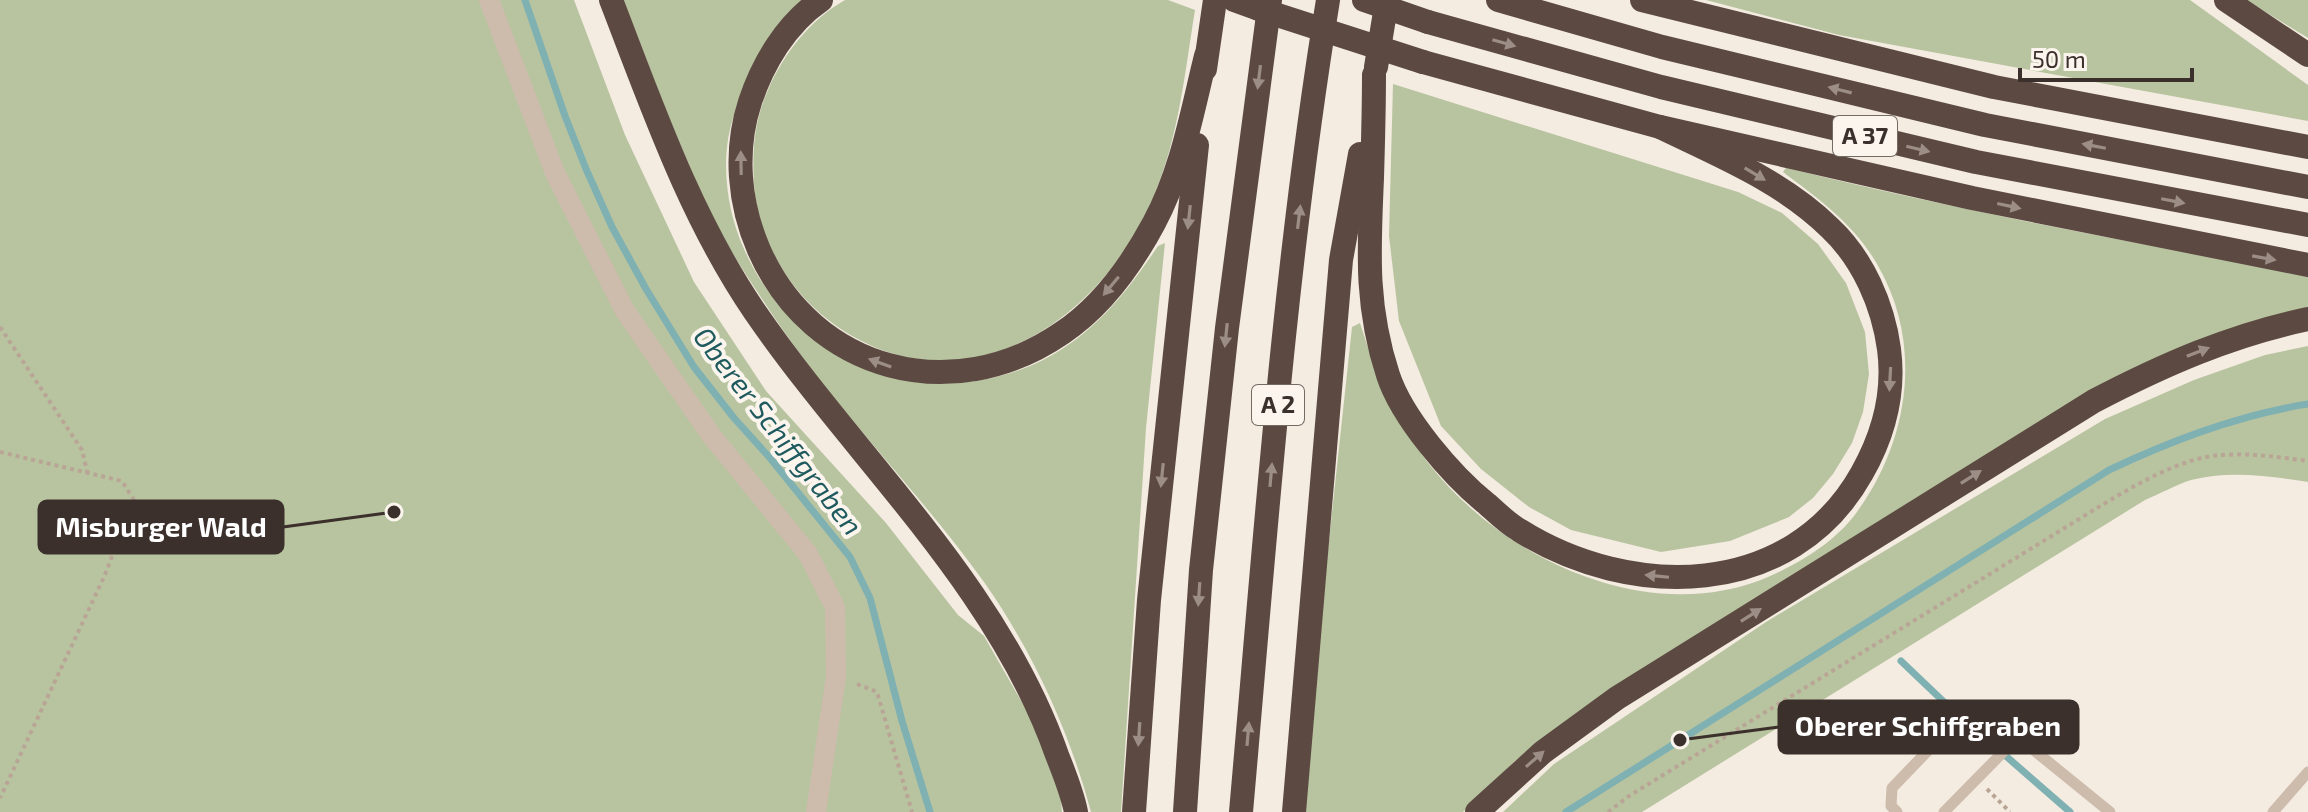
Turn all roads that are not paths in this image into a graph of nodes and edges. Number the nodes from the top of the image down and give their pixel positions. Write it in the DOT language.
graph roads {
  1 [pos="489,0"];
  2 [pos="611,0"];
  3 [pos="821,0"];
  4 [pos="1215,0"];
  5 [pos="1234,0"];
  6 [pos="1270,0"];
  7 [pos="1328,0"];
  8 [pos="1364,0"];
  9 [pos="1387,0"];
  10 [pos="1498,0"];
  11 [pos="1642,0"];
  12 [pos="2226,0"];
  13 [pos="2308,55"];
  14 [pos="1206,56"];
  15 [pos="1374,75"];
  16 [pos="1660,127"];
  17 [pos="2308,147"];
  18 [pos="2308,187"];
  19 [pos="2308,225"];
  20 [pos="2308,265"];
  21 [pos="2308,319"];
  22 [pos="2017,738"];
  23 [pos="2308,772"];
  24 [pos="816,812"];
  25 [pos="1076,812"];
  26 [pos="1134,812"];
  27 [pos="1185,812"];
  28 [pos="1241,812"];
  29 [pos="1294,812"];
  30 [pos="1477,812"];
  31 [pos="1897,812"];
  32 [pos="1944,812"];
  33 [pos="2110,812"];
  34 [pos="2273,812"];
  1 -- 24 [label="street"];
  2 -- 25 [label="highway"];
  14 -- 3 [label="highway, one-way"];
  4 -- 14 [label="highway"];
  5 -- 16 [label="highway, bridge"];
  6 -- 27 [label="highway, A 2, one-way"];
  28 -- 7 [label="highway, A 2, one-way"];
  8 -- 19 [label="highway, A 37, one-way, bridge"];
  9 -- 15 [label="highway"];
  18 -- 10 [label="highway, A 37, one-way"];
  11 -- 17 [label="highway"];
  12 -- 13 [label="highway"];
  14 -- 26 [label="highway, one-way"];
  16 -- 15 [label="highway, one-way"];
  15 -- 29 [label="highway"];
  16 -- 20 [label="highway, one-way"];
  30 -- 21 [label="highway, one-way"];
  22 -- 31 [label="lane"];
  22 -- 32 [label="lane"];
  22 -- 33 [label="lane"];
  23 -- 34 [label="lane"];
}
